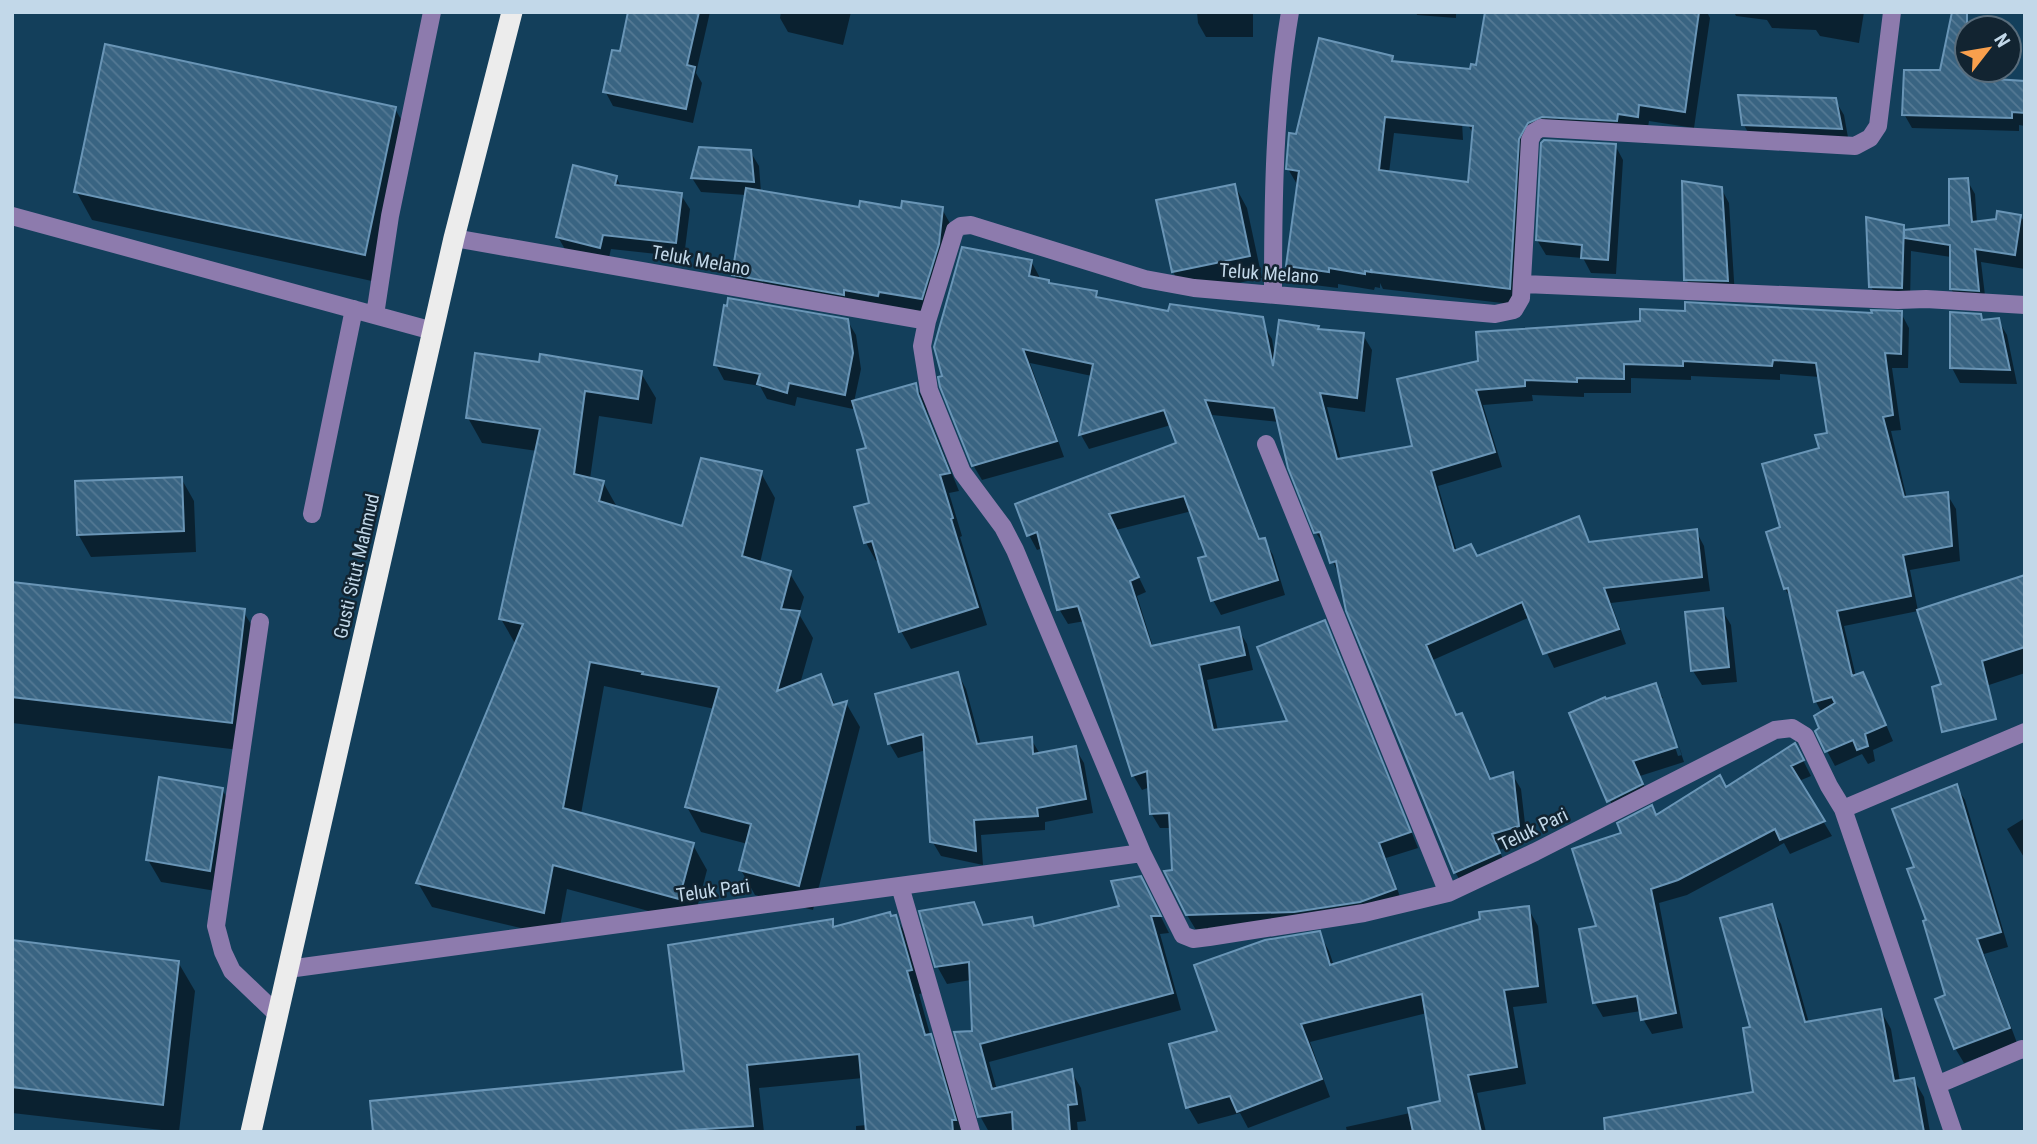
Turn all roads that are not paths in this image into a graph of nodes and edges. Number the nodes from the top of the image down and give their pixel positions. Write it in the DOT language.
graph roads {
  1 [pos="432,12"];
  2 [pos="512,12"];
  3 [pos="1290,12"];
  4 [pos="1892,12"];
  5 [pos="12,216"];
  6 [pos="454,238"];
  7 [pos="1523,284"];
  8 [pos="1273,294"];
  9 [pos="2025,305"];
  10 [pos="354,309"];
  11 [pos="375,315"];
  12 [pos="927,321"];
  13 [pos="433,331"];
  14 [pos="1266,444"];
  15 [pos="312,514"];
  16 [pos="260,622"];
  17 [pos="2025,732"];
  18 [pos="1843,808"];
  19 [pos="1142,853"];
  20 [pos="900,886"];
  21 [pos="1448,893"];
  22 [pos="289,969"];
  23 [pos="278,1015"];
  24 [pos="2025,1050"];
  25 [pos="1939,1084"];
  26 [pos="251,1132"];
  27 [pos="971,1132"];
  28 [pos="1953,1132"];
  1 -- 11 [label="street"];
  2 -- 6 [label="highway, Gusti Situt Mahmud"];
  3 -- 8 [label="street"];
  4 -- 7 [label="street, Teluk Melano"];
  5 -- 10 [label="street"];
  6 -- 12 [label="street, Teluk Melano"];
  6 -- 13 [label="highway, Gusti Situt Mahmud"];
  7 -- 8 [label="street, Teluk Melano"];
  7 -- 9 [label="street"];
  8 -- 12 [label="street, Teluk Melano"];
  10 -- 11 [label="street"];
  10 -- 15 [label="street"];
  11 -- 13 [label="street"];
  12 -- 19 [label="street"];
  13 -- 22 [label="highway, Gusti Situt Mahmud"];
  14 -- 21 [label="street"];
  16 -- 23 [label="street"];
  17 -- 18 [label="street"];
  18 -- 21 [label="street, Teluk Pari"];
  18 -- 25 [label="street, Teluk Pari"];
  19 -- 20 [label="street, Teluk Pari"];
  19 -- 21 [label="street, Teluk Pari"];
  20 -- 22 [label="street, Teluk Pari"];
  20 -- 27 [label="street"];
  22 -- 23 [label="highway, Gusti Situt Mahmud"];
  23 -- 26 [label="highway, Gusti Situt Mahmud"];
  24 -- 25 [label="street"];
  25 -- 28 [label="street, Teluk Pari"];
}
